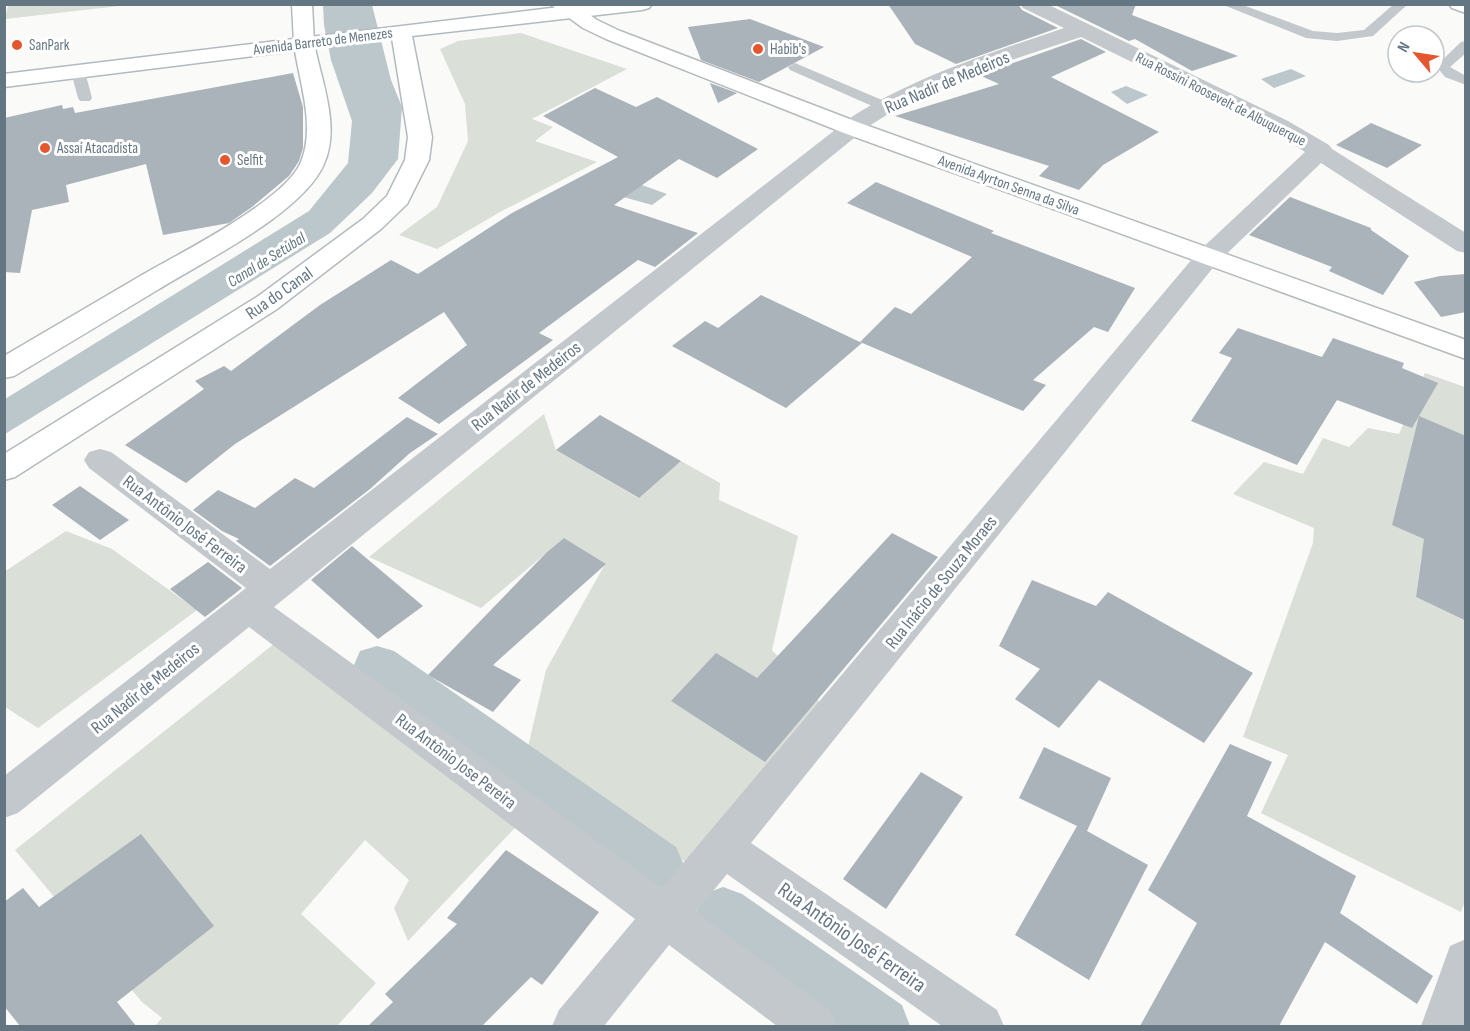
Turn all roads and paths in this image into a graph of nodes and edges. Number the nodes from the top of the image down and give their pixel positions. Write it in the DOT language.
graph roads {
  1 [pos="302,4"];
  2 [pos="642,4"];
  3 [pos="1030,4"];
  4 [pos="1227,4"];
  5 [pos="1402,4"];
  6 [pos="1459,4"];
  7 [pos="1466,7"];
  8 [pos="564,8"];
  9 [pos="1080,30"];
  10 [pos="390,32"];
  11 [pos="309,42"];
  12 [pos="1466,45"];
  13 [pos="795,67"];
  14 [pos="78,72"];
  15 [pos="4,81"];
  16 [pos="1466,81"];
  17 [pos="85,98"];
  18 [pos="884,106"];
  19 [pos="852,128"];
  20 [pos="1321,150"];
  21 [pos="1464,241"];
  22 [pos="1207,258"];
  23 [pos="1466,350"];
  24 [pos="4,369"];
  25 [pos="100,460"];
  26 [pos="4,469"];
  27 [pos="259,597"];
  28 [pos="4,800"];
  29 [pos="724,848"];
  30 [pos="665,916"];
  31 [pos="1466,961"];
  32 [pos="575,1026"];
  33 [pos="814,1026"];
  34 [pos="981,1026"];
  35 [pos="1444,1026"];
  1 -- 11 [label="main road"];
  2 -- 8 [label="main road, Avenida Barreto de Menezes"];
  3 -- 9 [label="street, Rua Rossini Roosevelt de Albuquerque"];
  4 -- 5 [label="lane"];
  6 -- 7 [label="main road"];
  8 -- 10 [label="main road, Avenida Barreto de Menezes"];
  8 -- 19 [label="main road, Avenida Ayrton Senna da Silva"];
  9 -- 18 [label="street, Rua Nadir de Medeiros"];
  9 -- 20 [label="street, Rua Rossini Roosevelt de Albuquerque"];
  10 -- 11 [label="main road, Avenida Barreto de Menezes"];
  10 -- 26 [label="main road, Rua do Canal"];
  11 -- 14 [label="main road, Avenida Barreto de Menezes"];
  11 -- 24 [label="main road"];
  12 -- 16 [label="lane"];
  13 -- 18 [label="lane"];
  14 -- 15 [label="main road, Avenida Barreto de Menezes"];
  14 -- 17 [label="lane"];
  18 -- 19 [label="street, Rua Nadir de Medeiros"];
  19 -- 22 [label="main road, Avenida Ayrton Senna da Silva"];
  19 -- 27 [label="street, Rua Nadir de Medeiros"];
  20 -- 21 [label="street, Rua Rossini Roosevelt de Albuquerque"];
  20 -- 22 [label="street, Rua Inácio de Souza Moraes"];
  22 -- 23 [label="main road, Avenida Ayrton Senna da Silva"];
  22 -- 29 [label="street, Rua Inácio de Souza Moraes"];
  25 -- 27 [label="street, Rua Antônio José Ferreira"];
  27 -- 28 [label="street, Rua Nadir de Medeiros"];
  27 -- 30 [label="street, Rua Antônio Jose Pereira"];
  29 -- 30 [label="street, Rua Inácio de Souza Moraes"];
  29 -- 34 [label="street, Rua Antônio José Ferreira"];
  30 -- 32 [label="street, Rua Inácio de Souza Moraes"];
  30 -- 33 [label="street"];
  31 -- 35 [label="street"];
}
